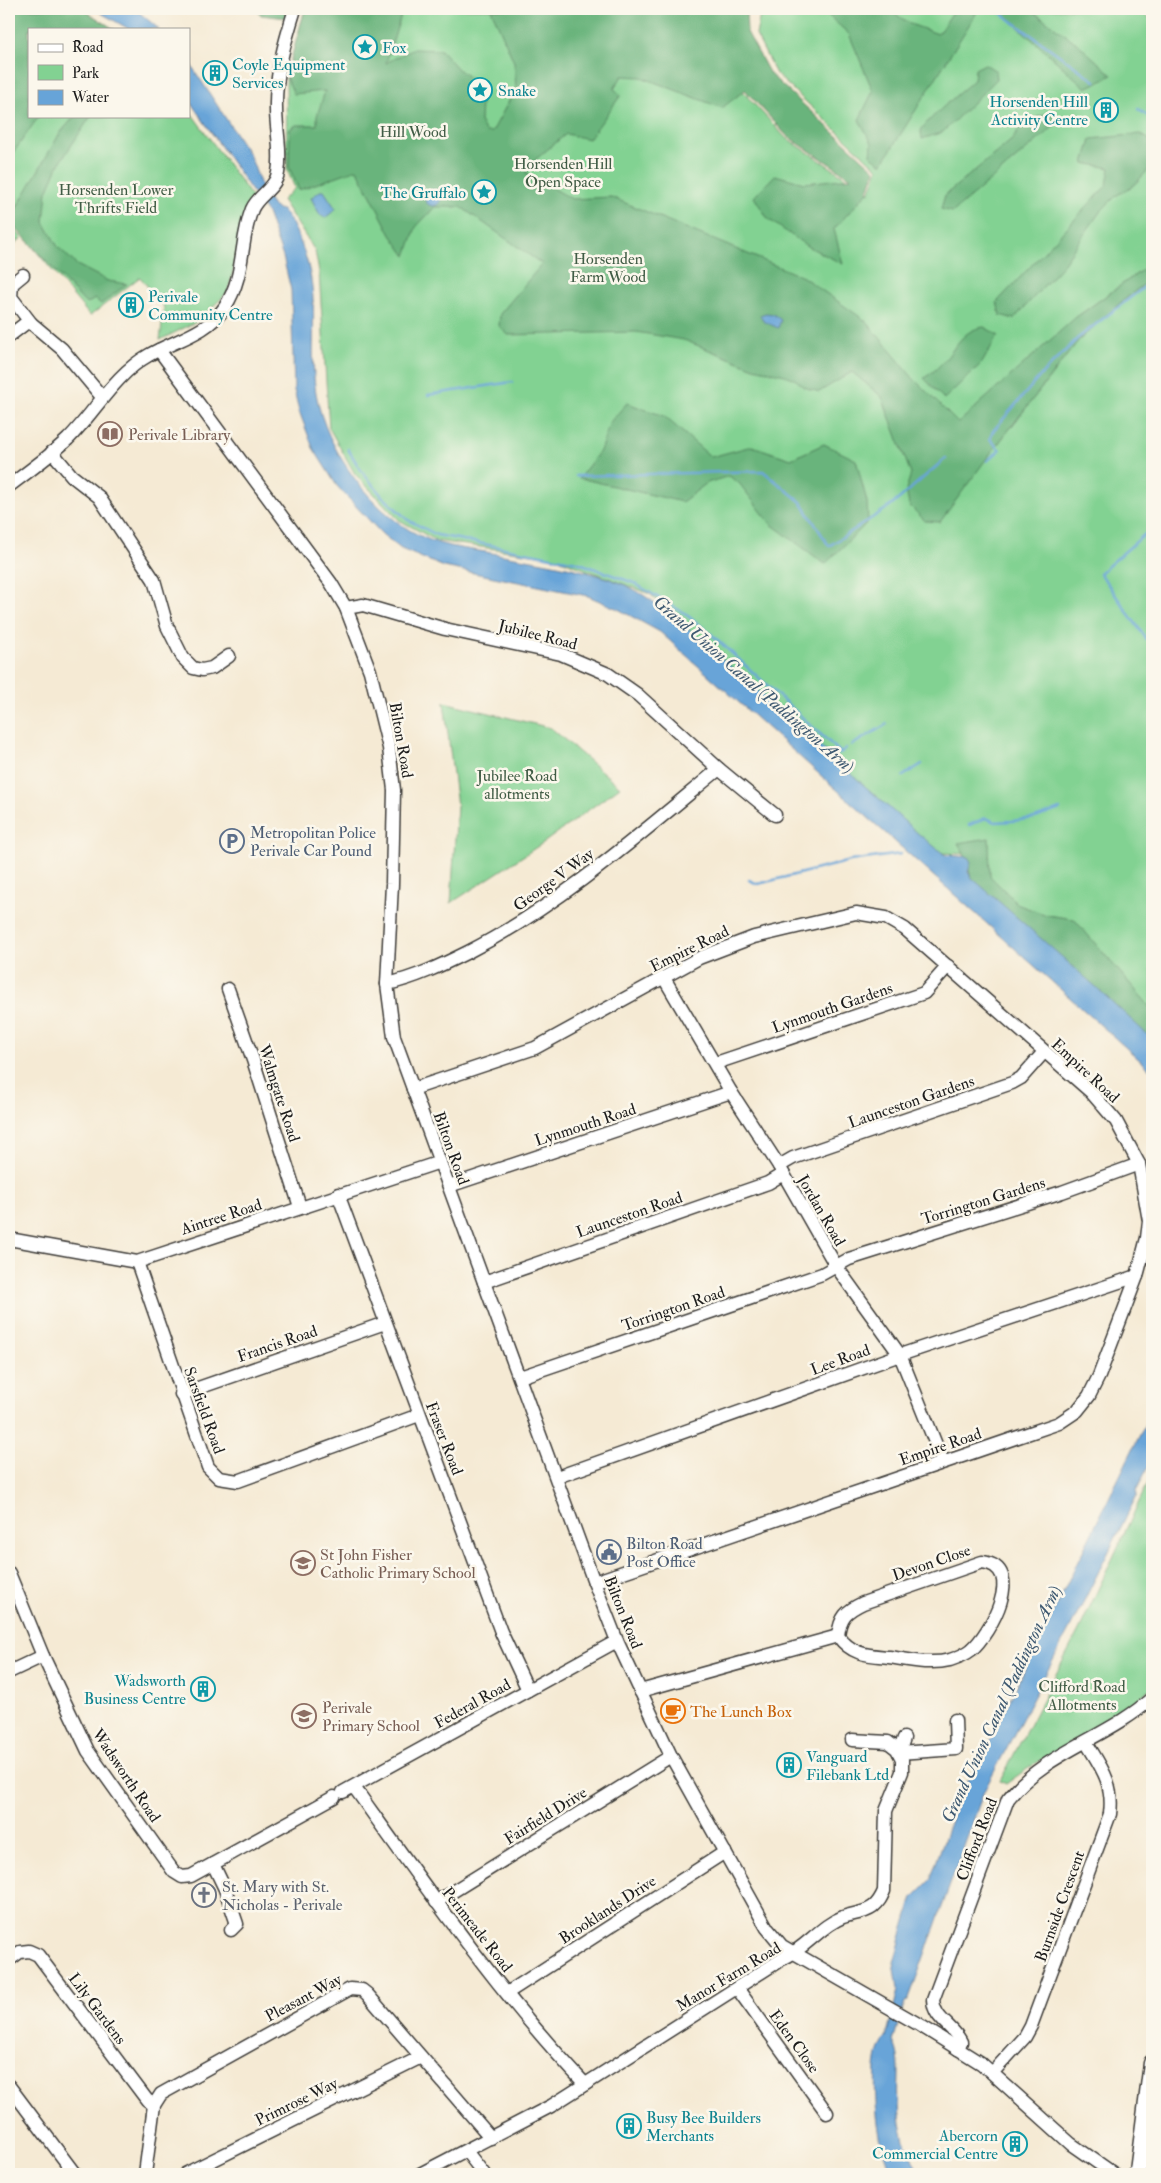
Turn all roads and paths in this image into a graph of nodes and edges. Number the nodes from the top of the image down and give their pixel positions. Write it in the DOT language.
graph roads {
  1 [pos="295,9"];
  2 [pos="22,275"];
  3 [pos="31,322"];
  4 [pos="9,336"];
  5 [pos="159,350"];
  6 [pos="102,397"];
  7 [pos="52,452"];
  8 [pos="9,486"];
  9 [pos="346,608"];
  10 [pos="229,656"];
  11 [pos="719,769"];
  12 [pos="775,815"];
  13 [pos="948,966"];
  14 [pos="664,978"];
  15 [pos="387,984"];
  16 [pos="228,989"];
  17 [pos="1044,1052"];
  18 [pos="716,1063"];
  19 [pos="413,1089"];
  20 [pos="732,1092"];
  21 [pos="440,1162"];
  22 [pos="1139,1164"];
  23 [pos="781,1170"];
  24 [pos="449,1186"];
  25 [pos="338,1194"];
  26 [pos="300,1207"];
  27 [pos="9,1238"];
  28 [pos="137,1262"];
  29 [pos="836,1266"];
  30 [pos="1137,1276"];
  31 [pos="484,1282"];
  32 [pos="384,1323"];
  33 [pos="900,1355"];
  34 [pos="520,1377"];
  35 [pos="181,1394"];
  36 [pos="419,1415"];
  37 [pos="943,1462"];
  38 [pos="557,1477"];
  39 [pos="9,1573"];
  40 [pos="594,1582"];
  41 [pos="838,1636"];
  42 [pos="617,1641"];
  43 [pos="43,1656"];
  44 [pos="9,1672"];
  45 [pos="528,1690"];
  46 [pos="640,1691"];
  47 [pos="1152,1698"];
  48 [pos="954,1720"];
  49 [pos="904,1738"];
  50 [pos="1086,1742"];
  51 [pos="859,1743"];
  52 [pos="898,1753"];
  53 [pos="671,1756"];
  54 [pos="344,1792"];
  55 [pos="725,1852"];
  56 [pos="212,1864"];
  57 [pos="182,1877"];
  58 [pos="436,1902"];
  59 [pos="231,1930"];
  60 [pos="793,1954"];
  61 [pos="9,1960"];
  62 [pos="737,1988"];
  63 [pos="507,1993"];
  64 [pos="958,2049"];
  65 [pos="421,2057"];
  66 [pos="1152,2063"];
  67 [pos="993,2072"];
  68 [pos="585,2084"];
  69 [pos="9,2086"];
  70 [pos="154,2105"];
  71 [pos="827,2113"];
  72 [pos="491,2138"];
  73 [pos="466,2151"];
  74 [pos="1136,2173"];
  75 [pos="75,2174"];
  76 [pos="145,2174"];
  77 [pos="185,2174"];
  78 [pos="420,2174"];
  79 [pos="484,2174"];
  80 [pos="1114,2174"];
  1 -- 5 [label="street"];
  2 -- 3 [label="street"];
  3 -- 4 [label="street"];
  3 -- 6 [label="street"];
  5 -- 6 [label="street"];
  5 -- 9 [label="street, Bilton Road"];
  6 -- 7 [label="street"];
  7 -- 8 [label="street"];
  7 -- 10 [label="street"];
  9 -- 11 [label="street, Jubilee Road"];
  9 -- 15 [label="street, Bilton Road"];
  11 -- 12 [label="street, Jubilee Road"];
  11 -- 15 [label="street, George V Way"];
  13 -- 14 [label="street, Empire Road"];
  13 -- 17 [label="street, Empire Road"];
  13 -- 18 [label="street, Lynmouth Gardens"];
  14 -- 18 [label="street, Jordan Road"];
  14 -- 19 [label="street, Empire Road"];
  15 -- 19 [label="street, Bilton Road"];
  16 -- 26 [label="street, Walmgate Road"];
  17 -- 22 [label="street, Empire Road"];
  17 -- 23 [label="street, Launceston Gardens"];
  18 -- 20 [label="street, Jordan Road"];
  19 -- 21 [label="street, Bilton Road"];
  20 -- 23 [label="street, Jordan Road"];
  20 -- 24 [label="street, Lynmouth Road"];
  21 -- 24 [label="street, Bilton Road"];
  21 -- 25 [label="street, Aintree Road"];
  22 -- 29 [label="street, Torrington Gardens"];
  22 -- 30 [label="street, Empire Road"];
  23 -- 29 [label="street, Jordan Road"];
  23 -- 31 [label="street, Launceston Road"];
  24 -- 31 [label="street, Bilton Road"];
  25 -- 26 [label="street, Aintree Road"];
  25 -- 32 [label="street, Fraser Road"];
  26 -- 28 [label="street, Aintree Road"];
  27 -- 28 [label="street, Aintree Road"];
  28 -- 35 [label="street, Sarsfield Road"];
  29 -- 33 [label="street, Jordan Road"];
  29 -- 34 [label="street, Torrington Road"];
  30 -- 33 [label="street, Lee Road"];
  30 -- 37 [label="street, Empire Road"];
  31 -- 34 [label="street, Bilton Road"];
  32 -- 35 [label="street, Francis Road"];
  32 -- 36 [label="street, Fraser Road"];
  33 -- 37 [label="street, Jordan Road"];
  33 -- 38 [label="street, Lee Road"];
  34 -- 38 [label="street, Bilton Road"];
  35 -- 36 [label="street, Sarsfield Road"];
  36 -- 45 [label="street, Fraser Road"];
  37 -- 40 [label="street, Empire Road"];
  38 -- 40 [label="street, Bilton Road"];
  39 -- 43 [label="street, Wadsworth Road"];
  40 -- 42 [label="street, Bilton Road"];
  41 -- 41 [label="street, Devon Close"];
  41 -- 46 [label="street"];
  42 -- 45 [label="street, Federal Road"];
  42 -- 46 [label="street, Bilton Road"];
  43 -- 44 [label="street"];
  43 -- 57 [label="street, Wadsworth Road"];
  45 -- 54 [label="street, Federal Road"];
  46 -- 53 [label="street, Bilton Road"];
  47 -- 50 [label="street, Clifford Road"];
  48 -- 52 [label="street"];
  49 -- 52 [label="street"];
  50 -- 64 [label="street, Clifford Road"];
  50 -- 67 [label="street, Burnside Crescent"];
  51 -- 52 [label="street"];
  52 -- 60 [label="street"];
  53 -- 55 [label="street, Bilton Road"];
  53 -- 58 [label="street, Fairfield Drive"];
  54 -- 56 [label="street, Federal Road"];
  54 -- 58 [label="street, Perimeade Road"];
  55 -- 60 [label="street, Bilton Road"];
  55 -- 63 [label="street, Brooklands Drive"];
  56 -- 57 [label="street, Federal Road"];
  56 -- 59 [label="street"];
  58 -- 63 [label="street, Perimeade Road"];
  60 -- 62 [label="street, Manor Farm Road"];
  60 -- 64 [label="street, Manor Farm Road"];
  61 -- 70 [label="street, Lily Gardens"];
  62 -- 68 [label="street, Manor Farm Road"];
  62 -- 71 [label="street, Eden Close"];
  63 -- 68 [label="street, Perimeade Road"];
  64 -- 67 [label="street, Manor Farm Road"];
  65 -- 70 [label="street, Pleasant Way"];
  65 -- 72 [label="street, Pleasant Way"];
  65 -- 77 [label="street, Primrose Way"];
  66 -- 74 [label="main road"];
  67 -- 80 [label="street, Manor Farm Road"];
  68 -- 72 [label="street, Manor Farm Road"];
  69 -- 75 [label="street"];
  70 -- 76 [label="street"];
  72 -- 73 [label="street, Manor Farm Road"];
  73 -- 78 [label="street, Manor Farm Road"];
  73 -- 79 [label="street"];
}
